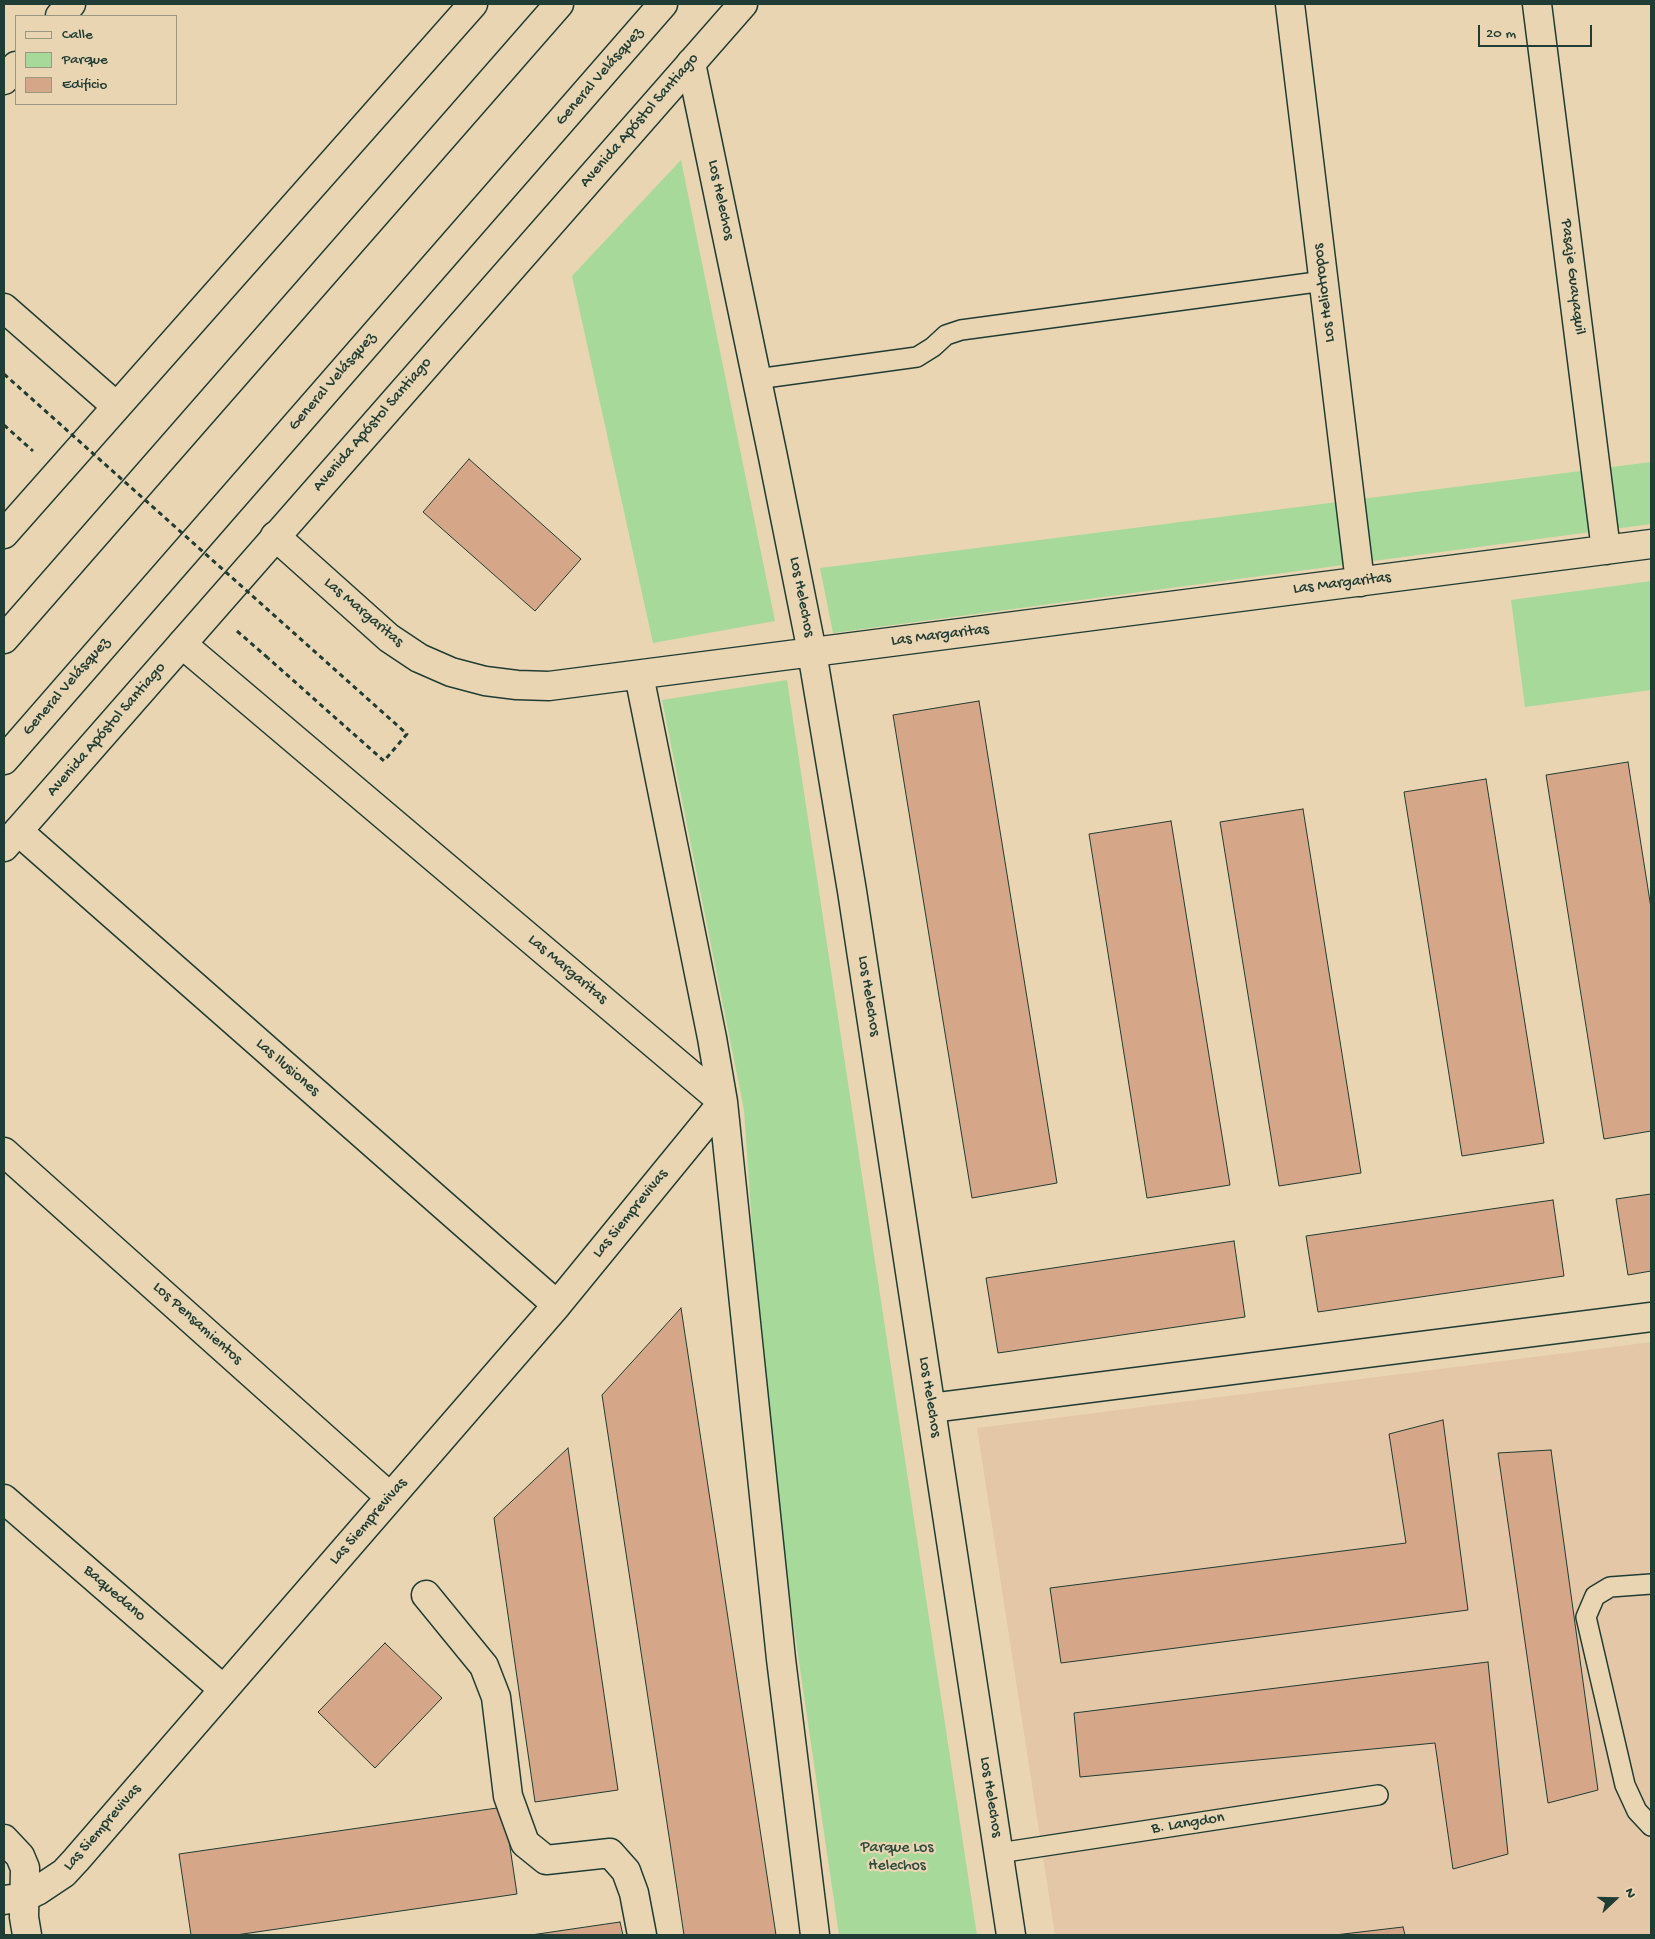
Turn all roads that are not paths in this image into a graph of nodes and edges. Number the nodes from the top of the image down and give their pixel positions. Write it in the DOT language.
graph roads {
  1 [pos="71,4"];
  2 [pos="473,4"];
  3 [pos="559,4"];
  4 [pos="663,4"];
  5 [pos="743,4"];
  6 [pos="1290,4"];
  7 [pos="1537,4"];
  8 [pos="61,15"];
  9 [pos="691,63"];
  10 [pos="15,67"];
  11 [pos="4,80"];
  12 [pos="1324,281"];
  13 [pos="4,308"];
  14 [pos="757,379"];
  15 [pos="116,406"];
  16 [pos="4,534"];
  17 [pos="276,536"];
  18 [pos="1651,544"];
  19 [pos="1606,550"];
  20 [pos="1360,582"];
  21 [pos="47,589"];
  22 [pos="4,627"];
  23 [pos="4,639"];
  24 [pos="182,644"];
  25 [pos="812,652"];
  26 [pos="639,675"];
  27 [pos="4,760"];
  28 [pos="11,839"];
  29 [pos="723,1102"];
  30 [pos="4,1152"];
  31 [pos="557,1305"];
  32 [pos="1651,1318"];
  33 [pos="931,1408"];
  34 [pos="390,1497"];
  35 [pos="4,1499"];
  36 [pos="1651,1584"];
  37 [pos="426,1595"];
  38 [pos="223,1689"];
  39 [pos="1378,1795"];
  40 [pos="1651,1826"];
  41 [pos="4,1838"];
  42 [pos="999,1852"];
  43 [pos="14,1898"];
  44 [pos="27,1935"];
  45 [pos="642,1935"];
  46 [pos="815,1935"];
  47 [pos="1011,1935"];
  1 -- 8 [label="main road"];
  2 -- 15 [label="main road"];
  3 -- 21 [label="main road"];
  4 -- 27 [label="main road, General Velásquez"];
  5 -- 9 [label="main road, Avenida Apóstol Santiago"];
  6 -- 12 [label="main road, Los Heliotropos"];
  7 -- 19 [label="main road, Pasaje Guayaquil"];
  9 -- 14 [label="main road, Los Helechos"];
  9 -- 17 [label="main road, Avenida Apóstol Santiago"];
  10 -- 11 [label="main road"];
  12 -- 14 [label="lane"];
  12 -- 20 [label="main road, Los Heliotropos"];
  13 -- 15 [label="main road"];
  14 -- 25 [label="main road, Los Helechos"];
  15 -- 16 [label="main road"];
  17 -- 24 [label="main road, Avenida Apóstol Santiago"];
  17 -- 26 [label="main road, Las Margaritas"];
  18 -- 19 [label="main road, Las Margaritas"];
  19 -- 20 [label="main road, Las Margaritas"];
  20 -- 25 [label="main road, Las Margaritas"];
  21 -- 22 [label="main road"];
  21 -- 23 [label="main road"];
  24 -- 28 [label="main road, Avenida Apóstol Santiago"];
  24 -- 29 [label="main road, Las Margaritas"];
  25 -- 26 [label="main road, Las Margaritas"];
  25 -- 33 [label="main road, Los Helechos"];
  26 -- 29 [label="main road"];
  28 -- 31 [label="main road, Las Ilusiones"];
  29 -- 31 [label="main road, Las Siemprevivas"];
  29 -- 46 [label="main road"];
  30 -- 34 [label="main road, Los Pensamientos"];
  31 -- 34 [label="main road, Las Siemprevivas"];
  32 -- 33 [label="main road"];
  33 -- 42 [label="main road, Los Helechos"];
  34 -- 38 [label="main road, Las Siemprevivas"];
  35 -- 38 [label="main road, Baquedano"];
  36 -- 40 [label="lane"];
  37 -- 45 [label="main road"];
  38 -- 43 [label="main road, Las Siemprevivas"];
  39 -- 42 [label="lane, B. Langdon"];
  41 -- 43 [label="main road"];
  42 -- 47 [label="main road, Los Helechos"];
  43 -- 44 [label="main road"];
}
